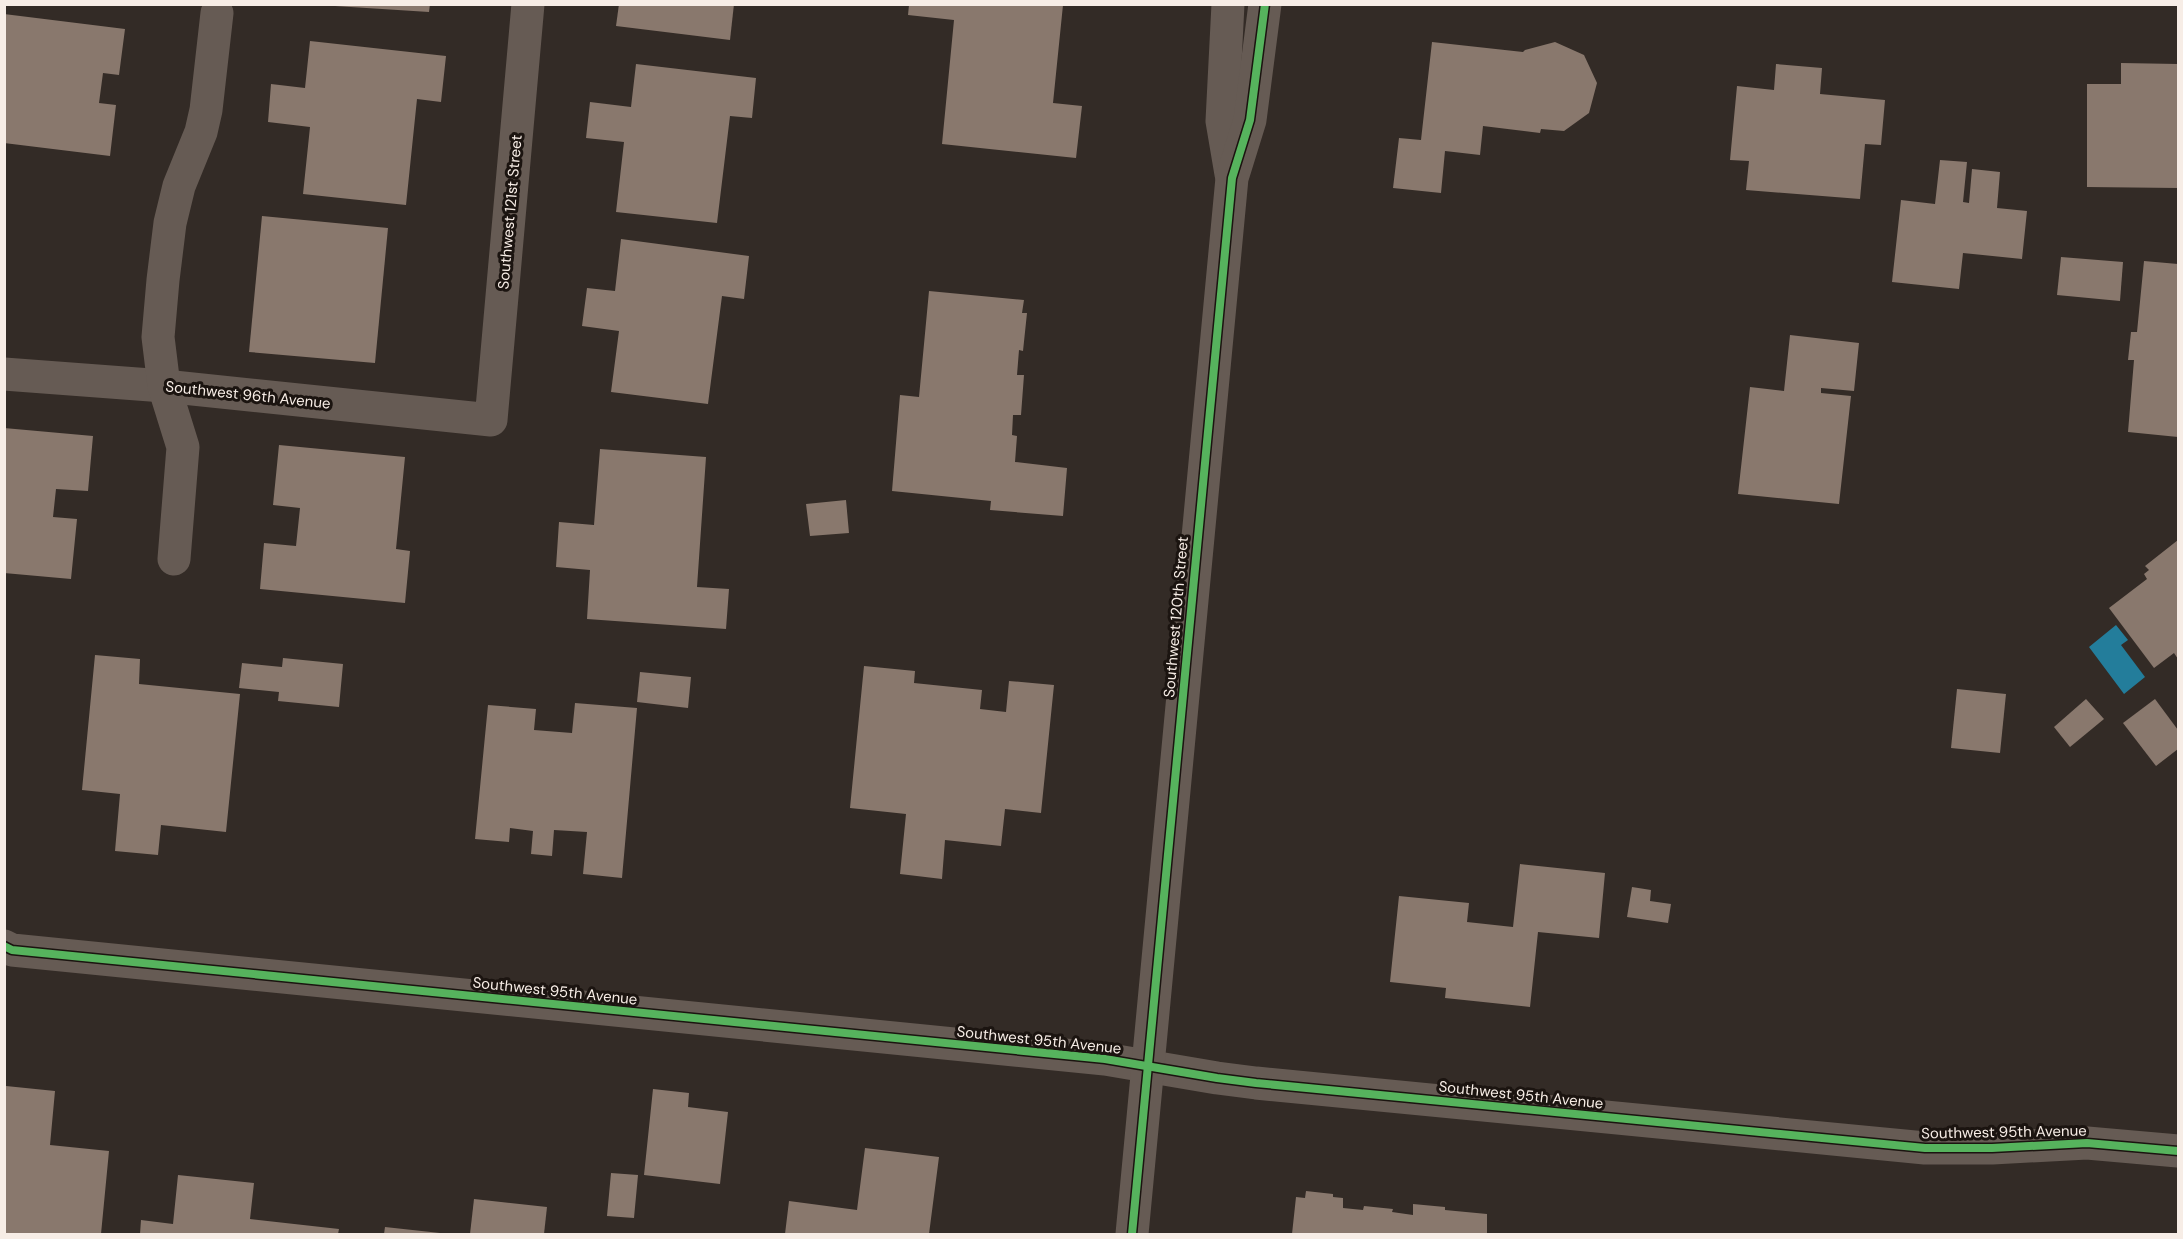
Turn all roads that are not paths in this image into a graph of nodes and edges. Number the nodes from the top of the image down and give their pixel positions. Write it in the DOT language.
graph roads {
  1 [pos="528,4"];
  2 [pos="1228,4"];
  3 [pos="1264,4"];
  4 [pos="217,13"];
  5 [pos="1232,178"];
  6 [pos="4,374"];
  7 [pos="164,386"];
  8 [pos="491,420"];
  9 [pos="174,559"];
  10 [pos="4,946"];
  11 [pos="1148,1068"];
  12 [pos="2178,1151"];
  13 [pos="1132,1234"];
  1 -- 8 [label="street, Southwest 121st Street"];
  2 -- 5 [label="street, Southwest 120th Street"];
  3 -- 5 [label="street, Southwest 120th Street"];
  4 -- 7 [label="street"];
  5 -- 11 [label="street, Southwest 120th Street"];
  6 -- 7 [label="street, Southwest 96th Avenue"];
  7 -- 8 [label="street, Southwest 96th Avenue"];
  7 -- 9 [label="street"];
  10 -- 11 [label="street, Southwest 95th Avenue"];
  11 -- 12 [label="street, Southwest 95th Avenue"];
  11 -- 13 [label="street, Southwest 120th Street"];
}
